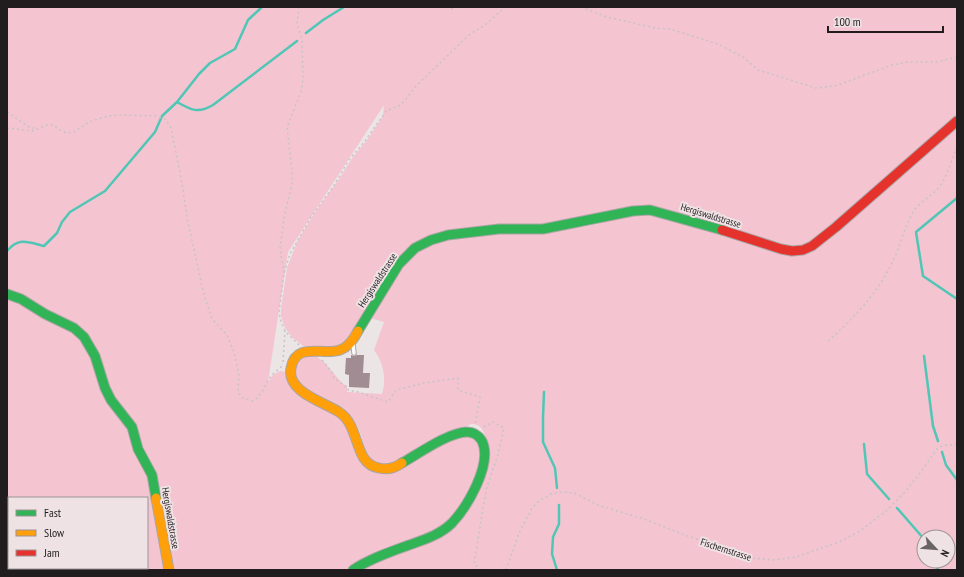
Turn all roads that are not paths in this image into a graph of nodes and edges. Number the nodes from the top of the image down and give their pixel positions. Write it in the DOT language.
graph roads {
  1 [pos="957,121"];
  2 [pos="7,294"];
  3 [pos="352,342"];
  4 [pos="354,353"];
  5 [pos="169,570"];
  6 [pos="353,570"];
  1 -- 3 [label="street, Hergiswaldstrasse"];
  2 -- 5 [label="street, Hergiswaldstrasse"];
  3 -- 4 [label="lane"];
  3 -- 6 [label="street"];
}
